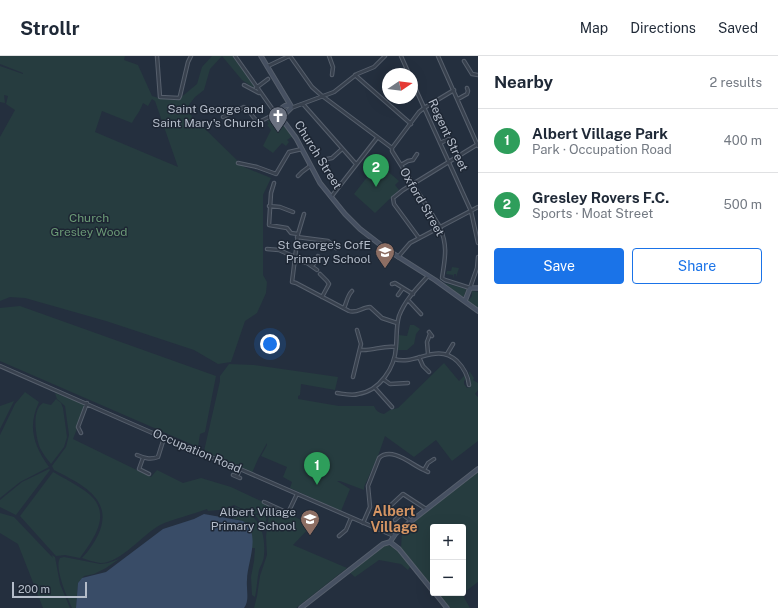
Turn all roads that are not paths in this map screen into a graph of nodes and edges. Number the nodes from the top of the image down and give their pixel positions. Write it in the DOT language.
graph roads {
  1 [pos="157,56"];
  2 [pos="191,56"];
  3 [pos="236,56"];
  4 [pos="261,56"];
  5 [pos="290,56"];
  6 [pos="329,56"];
  7 [pos="385,56"];
  8 [pos="400,56"];
  9 [pos="438,56"];
  10 [pos="464,61"];
  11 [pos="268,66"];
  12 [pos="406,68"];
  13 [pos="332,74"];
  14 [pos="355,75"];
  15 [pos="478,75"];
  16 [pos="268,79"];
  17 [pos="244,85"];
  18 [pos="256,88"];
  19 [pos="467,88"];
  20 [pos="454,90"];
  21 [pos="260,94"];
  22 [pos="418,94"];
  23 [pos="322,97"];
  24 [pos="458,99"];
  25 [pos="302,104"];
  26 [pos="290,107"];
  27 [pos="424,108"];
  28 [pos="278,114"];
  29 [pos="285,115"];
  30 [pos="223,117"];
  31 [pos="284,120"];
  32 [pos="411,124"];
  33 [pos="377,138"];
  34 [pos="440,143"];
  35 [pos="478,145"];
  36 [pos="454,146"];
  37 [pos="392,148"];
  38 [pos="302,149"];
  39 [pos="342,149"];
  40 [pos="417,154"];
  41 [pos="327,159"];
  42 [pos="449,161"];
  43 [pos="238,163"];
  44 [pos="356,164"];
  45 [pos="401,165"];
  46 [pos="310,166"];
  47 [pos="298,176"];
  48 [pos="274,183"];
  49 [pos="413,184"];
  50 [pos="331,197"];
  51 [pos="269,206"];
  52 [pos="478,207"];
  53 [pos="471,211"];
  54 [pos="293,212"];
  55 [pos="304,214"];
  56 [pos="478,221"];
  57 [pos="474,223"];
  58 [pos="440,227"];
  59 [pos="298,234"];
  60 [pos="478,234"];
  61 [pos="297,238"];
  62 [pos="419,238"];
  63 [pos="478,243"];
  64 [pos="336,248"];
  65 [pos="267,249"];
  66 [pos="318,256"];
  67 [pos="398,257"];
  68 [pos="478,257"];
  69 [pos="295,259"];
  70 [pos="312,266"];
  71 [pos="316,270"];
  72 [pos="320,274"];
  73 [pos="428,276"];
  74 [pos="392,284"];
  75 [pos="403,288"];
  76 [pos="470,288"];
  77 [pos="478,288"];
  78 [pos="352,291"];
  79 [pos="398,294"];
  80 [pos="413,294"];
  81 [pos="322,297"];
  82 [pos="408,300"];
  83 [pos="465,301"];
  84 [pos="344,308"];
  85 [pos="478,311"];
  86 [pos="421,314"];
  87 [pos="397,323"];
  88 [pos="357,330"];
  89 [pos="430,334"];
  90 [pos="453,344"];
  91 [pos="396,347"];
  92 [pos="360,350"];
  93 [pos="428,354"];
  94 [pos="447,354"];
  95 [pos="419,357"];
  96 [pos="394,359"];
  97 [pos="0,366"];
  98 [pos="429,372"];
  99 [pos="353,377"];
  100 [pos="383,379"];
  101 [pos="408,383"];
  102 [pos="469,385"];
  103 [pos="375,388"];
  104 [pos="337,393"];
  105 [pos="87,404"];
  106 [pos="392,407"];
  107 [pos="81,432"];
  108 [pos="164,438"];
  109 [pos="137,455"];
  110 [pos="143,458"];
  111 [pos="434,459"];
  112 [pos="240,469"];
  113 [pos="478,469"];
  114 [pos="424,470"];
  115 [pos="428,472"];
  116 [pos="149,474"];
  117 [pos="233,475"];
  118 [pos="237,476"];
  119 [pos="240,478"];
  120 [pos="296,494"];
  121 [pos="264,502"];
  122 [pos="389,507"];
  123 [pos="426,509"];
  124 [pos="351,518"];
  125 [pos="394,520"];
  126 [pos="411,522"];
  127 [pos="363,523"];
  128 [pos="338,536"];
  129 [pos="394,536"];
  130 [pos="390,542"];
  131 [pos="430,587"];
  132 [pos="437,596"];
  133 [pos="301,608"];
  134 [pos="447,608"];
  1 -- 2 [label="street"];
  3 -- 18 [label="street"];
  4 -- 11 [label="street"];
  5 -- 11 [label="street"];
  5 -- 23 [label="street, Oxford Street"];
  6 -- 13 [label="street"];
  7 -- 14 [label="street"];
  8 -- 12 [label="street"];
  9 -- 20 [label="street"];
  10 -- 15 [label="street"];
  11 -- 26 [label="street"];
  14 -- 23 [label="street"];
  14 -- 32 [label="street"];
  16 -- 18 [label="street"];
  17 -- 21 [label="street"];
  18 -- 21 [label="street"];
  19 -- 24 [label="street"];
  20 -- 24 [label="street"];
  20 -- 27 [label="street"];
  21 -- 28 [label="street"];
  22 -- 27 [label="street, Regent Street"];
  23 -- 25 [label="street"];
  23 -- 33 [label="street, Oxford Street"];
  24 -- 35 [label="street"];
  25 -- 26 [label="street"];
  25 -- 39 [label="street"];
  26 -- 28 [label="street"];
  26 -- 29 [label="street"];
  27 -- 32 [label="street"];
  27 -- 34 [label="street, Regent Street"];
  28 -- 29 [label="street"];
  28 -- 30 [label="street"];
  28 -- 31 [label="street, Church Street"];
  29 -- 31 [label="street, Church Street"];
  31 -- 38 [label="street, Church Street"];
  32 -- 37 [label="street"];
  33 -- 37 [label="street, Oxford Street"];
  33 -- 44 [label="street"];
  34 -- 36 [label="street"];
  34 -- 42 [label="street, Regent Street"];
  35 -- 42 [label="street"];
  37 -- 45 [label="street, Oxford Street"];
  38 -- 43 [label="street"];
  38 -- 46 [label="street, Church Street"];
  39 -- 41 [label="street"];
  39 -- 44 [label="street"];
  40 -- 45 [label="street"];
  42 -- 49 [label="street"];
  42 -- 53 [label="street, Regent Street"];
  44 -- 50 [label="street"];
  45 -- 49 [label="street, Oxford Street"];
  46 -- 47 [label="street"];
  46 -- 50 [label="street, Church Street"];
  48 -- 51 [label="street"];
  49 -- 58 [label="street, Oxford Street"];
  49 -- 62 [label="street"];
  50 -- 67 [label="street, Church Street"];
  51 -- 54 [label="street"];
  51 -- 59 [label="street"];
  52 -- 53 [label="street"];
  53 -- 57 [label="street, Regent Street"];
  53 -- 58 [label="street"];
  55 -- 59 [label="street"];
  56 -- 57 [label="street"];
  57 -- 60 [label="street, Regent Street"];
  58 -- 62 [label="street"];
  58 -- 76 [label="street, Oxford Street"];
  59 -- 61 [label="street"];
  60 -- 63 [label="street, Regent Street"];
  61 -- 64 [label="street"];
  61 -- 69 [label="street"];
  62 -- 67 [label="street"];
  65 -- 69 [label="street"];
  66 -- 70 [label="street"];
  67 -- 73 [label="street, Church Street"];
  68 -- 76 [label="street"];
  69 -- 70 [label="street"];
  69 -- 81 [label="street"];
  70 -- 71 [label="street"];
  72 -- 81 [label="street"];
  73 -- 80 [label="street"];
  73 -- 83 [label="street, Church Street"];
  74 -- 75 [label="street"];
  75 -- 79 [label="street"];
  75 -- 80 [label="street"];
  76 -- 77 [label="street"];
  76 -- 83 [label="street"];
  78 -- 84 [label="street"];
  80 -- 82 [label="street"];
  81 -- 84 [label="street"];
  82 -- 86 [label="street"];
  82 -- 87 [label="street"];
  83 -- 85 [label="street, Church Street"];
  84 -- 87 [label="street"];
  87 -- 91 [label="street"];
  88 -- 92 [label="street"];
  89 -- 93 [label="street"];
  90 -- 94 [label="street"];
  91 -- 92 [label="street"];
  91 -- 96 [label="street"];
  92 -- 99 [label="street"];
  93 -- 94 [label="street"];
  93 -- 95 [label="street"];
  94 -- 102 [label="street"];
  95 -- 96 [label="street"];
  95 -- 98 [label="street"];
  96 -- 100 [label="street"];
  97 -- 105 [label="street, Occupation Road"];
  100 -- 101 [label="street"];
  100 -- 103 [label="street"];
  103 -- 104 [label="street"];
  103 -- 106 [label="street"];
  105 -- 107 [label="street"];
  105 -- 108 [label="street, Occupation Road"];
  108 -- 110 [label="street"];
  108 -- 112 [label="street, Occupation Road"];
  109 -- 110 [label="street"];
  110 -- 116 [label="street"];
  111 -- 114 [label="street"];
  112 -- 118 [label="street"];
  112 -- 120 [label="street, Occupation Road"];
  113 -- 123 [label="street"];
  114 -- 115 [label="street"];
  114 -- 127 [label="street"];
  117 -- 118 [label="street"];
  118 -- 119 [label="street"];
  120 -- 121 [label="street"];
  120 -- 124 [label="street, Occupation Road"];
  122 -- 123 [label="street"];
  123 -- 126 [label="street"];
  124 -- 127 [label="street, Occupation Road"];
  124 -- 128 [label="street"];
  125 -- 126 [label="street"];
  126 -- 129 [label="street"];
  127 -- 129 [label="street, Occupation Road"];
  129 -- 130 [label="street"];
  130 -- 131 [label="street"];
  130 -- 133 [label="street"];
  132 -- 134 [label="street"];
}
